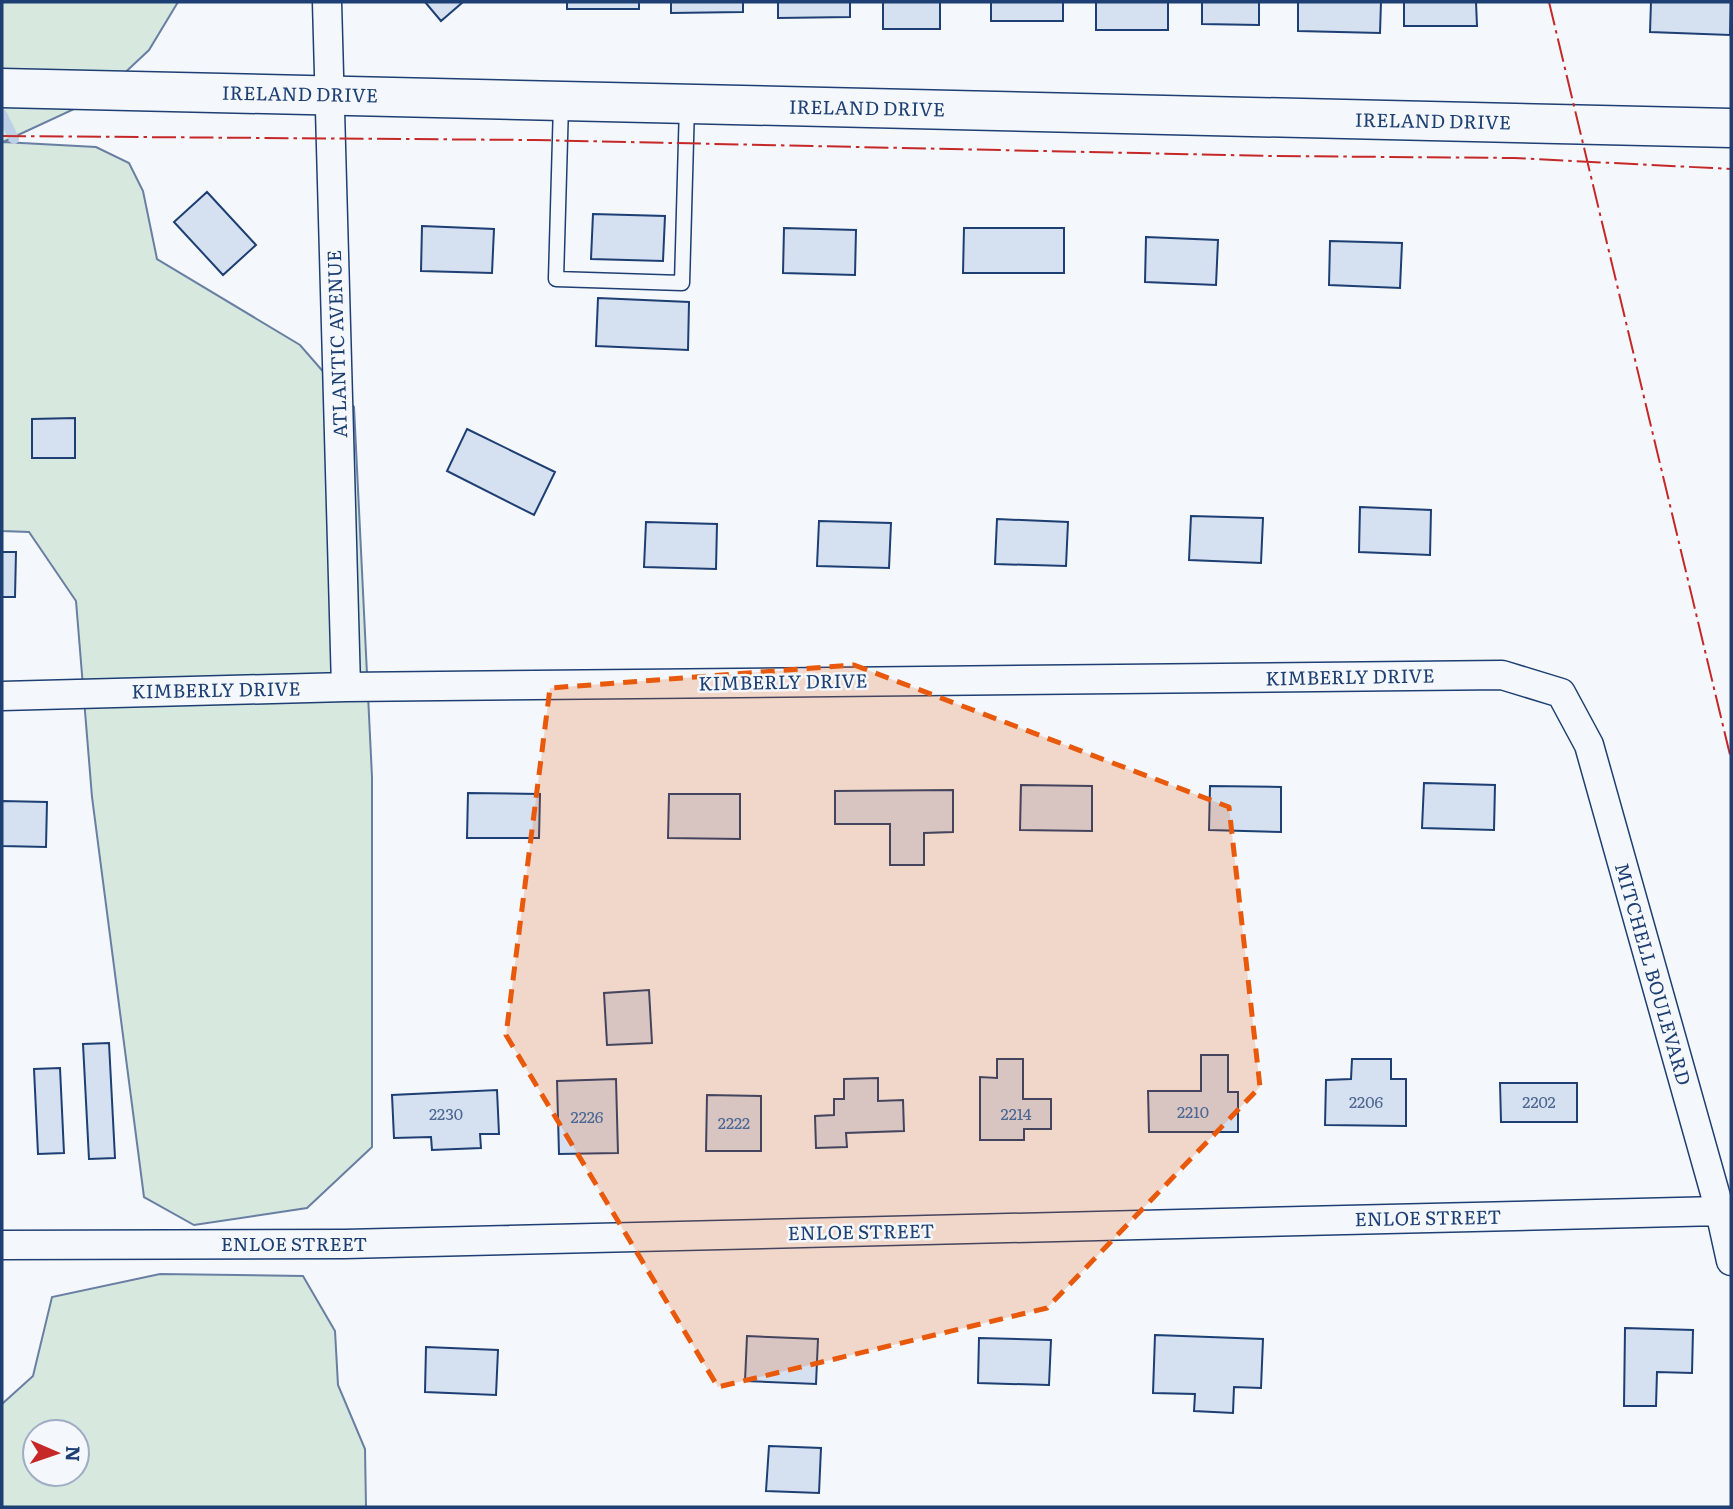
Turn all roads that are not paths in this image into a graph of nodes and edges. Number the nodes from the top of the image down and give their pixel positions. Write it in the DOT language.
graph roads {
  1 [pos="327,2"];
  2 [pos="2,88"];
  3 [pos="330,95"];
  4 [pos="561,100"];
  5 [pos="687,103"];
  6 [pos="1731,128"];
  7 [pos="346,687"];
  8 [pos="1561,694"];
  9 [pos="2,696"];
  10 [pos="1720,1211"];
  11 [pos="2,1245"];
  12 [pos="1731,1261"];
  1 -- 3 [label="street, ATLANTIC AVENUE"];
  2 -- 3 [label="main road, IRELAND DRIVE"];
  3 -- 4 [label="main road, IRELAND DRIVE"];
  3 -- 7 [label="street, ATLANTIC AVENUE"];
  4 -- 5 [label="main road, IRELAND DRIVE"];
  4 -- 5 [label="lane"];
  5 -- 6 [label="main road, IRELAND DRIVE"];
  7 -- 8 [label="street, KIMBERLY DRIVE"];
  7 -- 9 [label="street, KIMBERLY DRIVE"];
  8 -- 10 [label="street, MITCHELL BOULEVARD"];
  10 -- 11 [label="street, ENLOE STREET"];
  10 -- 12 [label="street, MITCHELL BOULEVARD"];
}
